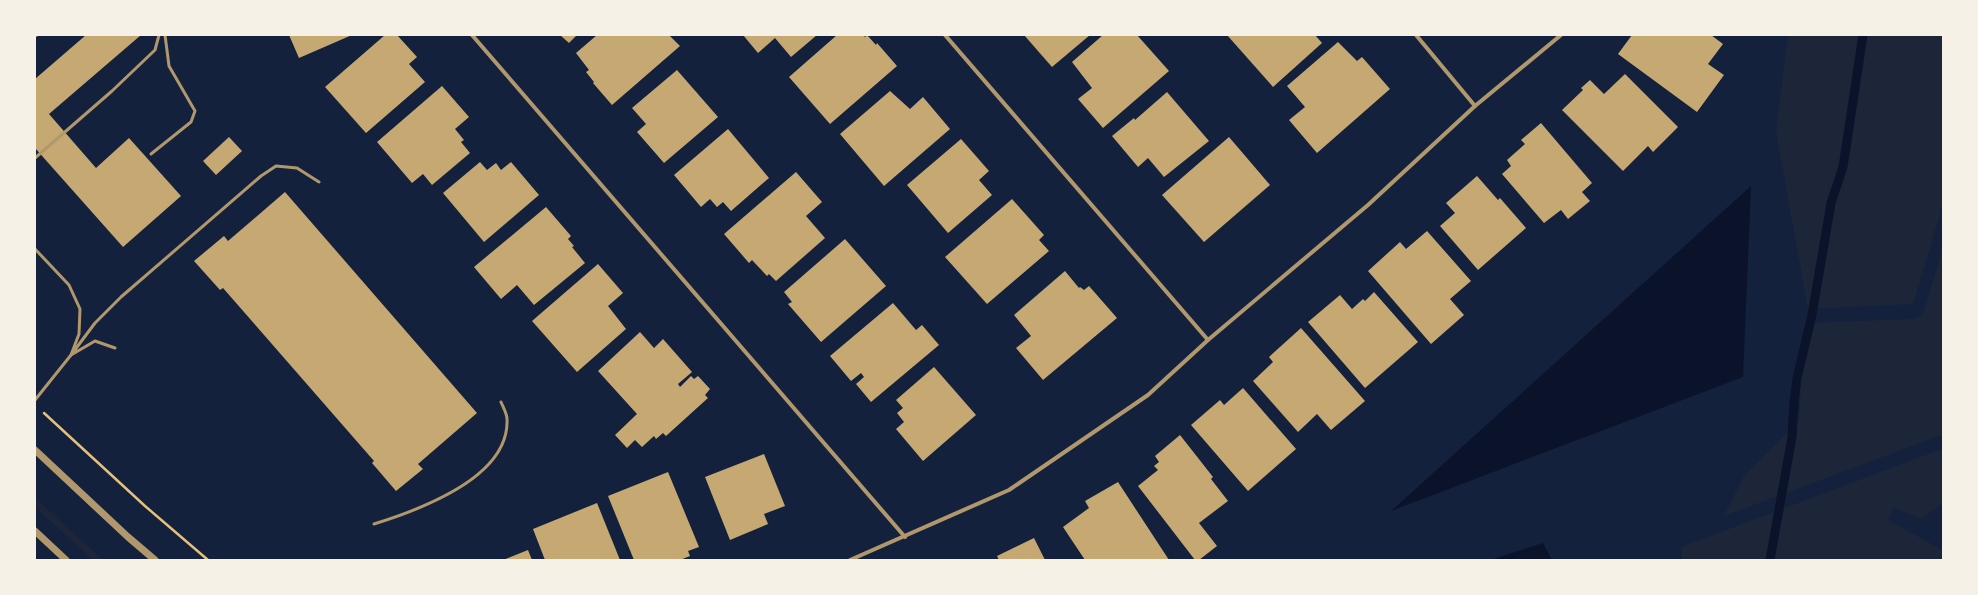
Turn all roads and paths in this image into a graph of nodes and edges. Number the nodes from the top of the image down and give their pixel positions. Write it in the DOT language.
graph roads {
  1 [pos="159,35"];
  2 [pos="165,35"];
  3 [pos="472,35"];
  4 [pos="945,35"];
  5 [pos="1416,35"];
  6 [pos="1560,35"];
  7 [pos="1475,106"];
  8 [pos="151,154"];
  9 [pos="35,158"];
  10 [pos="319,182"];
  11 [pos="35,249"];
  12 [pos="1208,340"];
  13 [pos="115,348"];
  14 [pos="71,355"];
  15 [pos="35,400"];
  16 [pos="502,402"];
  17 [pos="41,410"];
  18 [pos="35,450"];
  19 [pos="374,524"];
  20 [pos="35,531"];
  21 [pos="904,537"];
  22 [pos="66,560"];
  23 [pos="155,560"];
  24 [pos="208,560"];
  25 [pos="850,560"];
  1 -- 9 [label="lane"];
  2 -- 8 [label="lane"];
  3 -- 21 [label="street"];
  4 -- 12 [label="street"];
  5 -- 7 [label="street"];
  6 -- 7 [label="street"];
  7 -- 12 [label="street"];
  10 -- 14 [label="lane"];
  11 -- 14 [label="lane"];
  12 -- 21 [label="street"];
  13 -- 14 [label="lane"];
  14 -- 15 [label="lane"];
  16 -- 19 [label="lane"];
  17 -- 24 [label="path"];
  18 -- 23 [label="street"];
  20 -- 22 [label="street"];
  21 -- 25 [label="street"];
}
